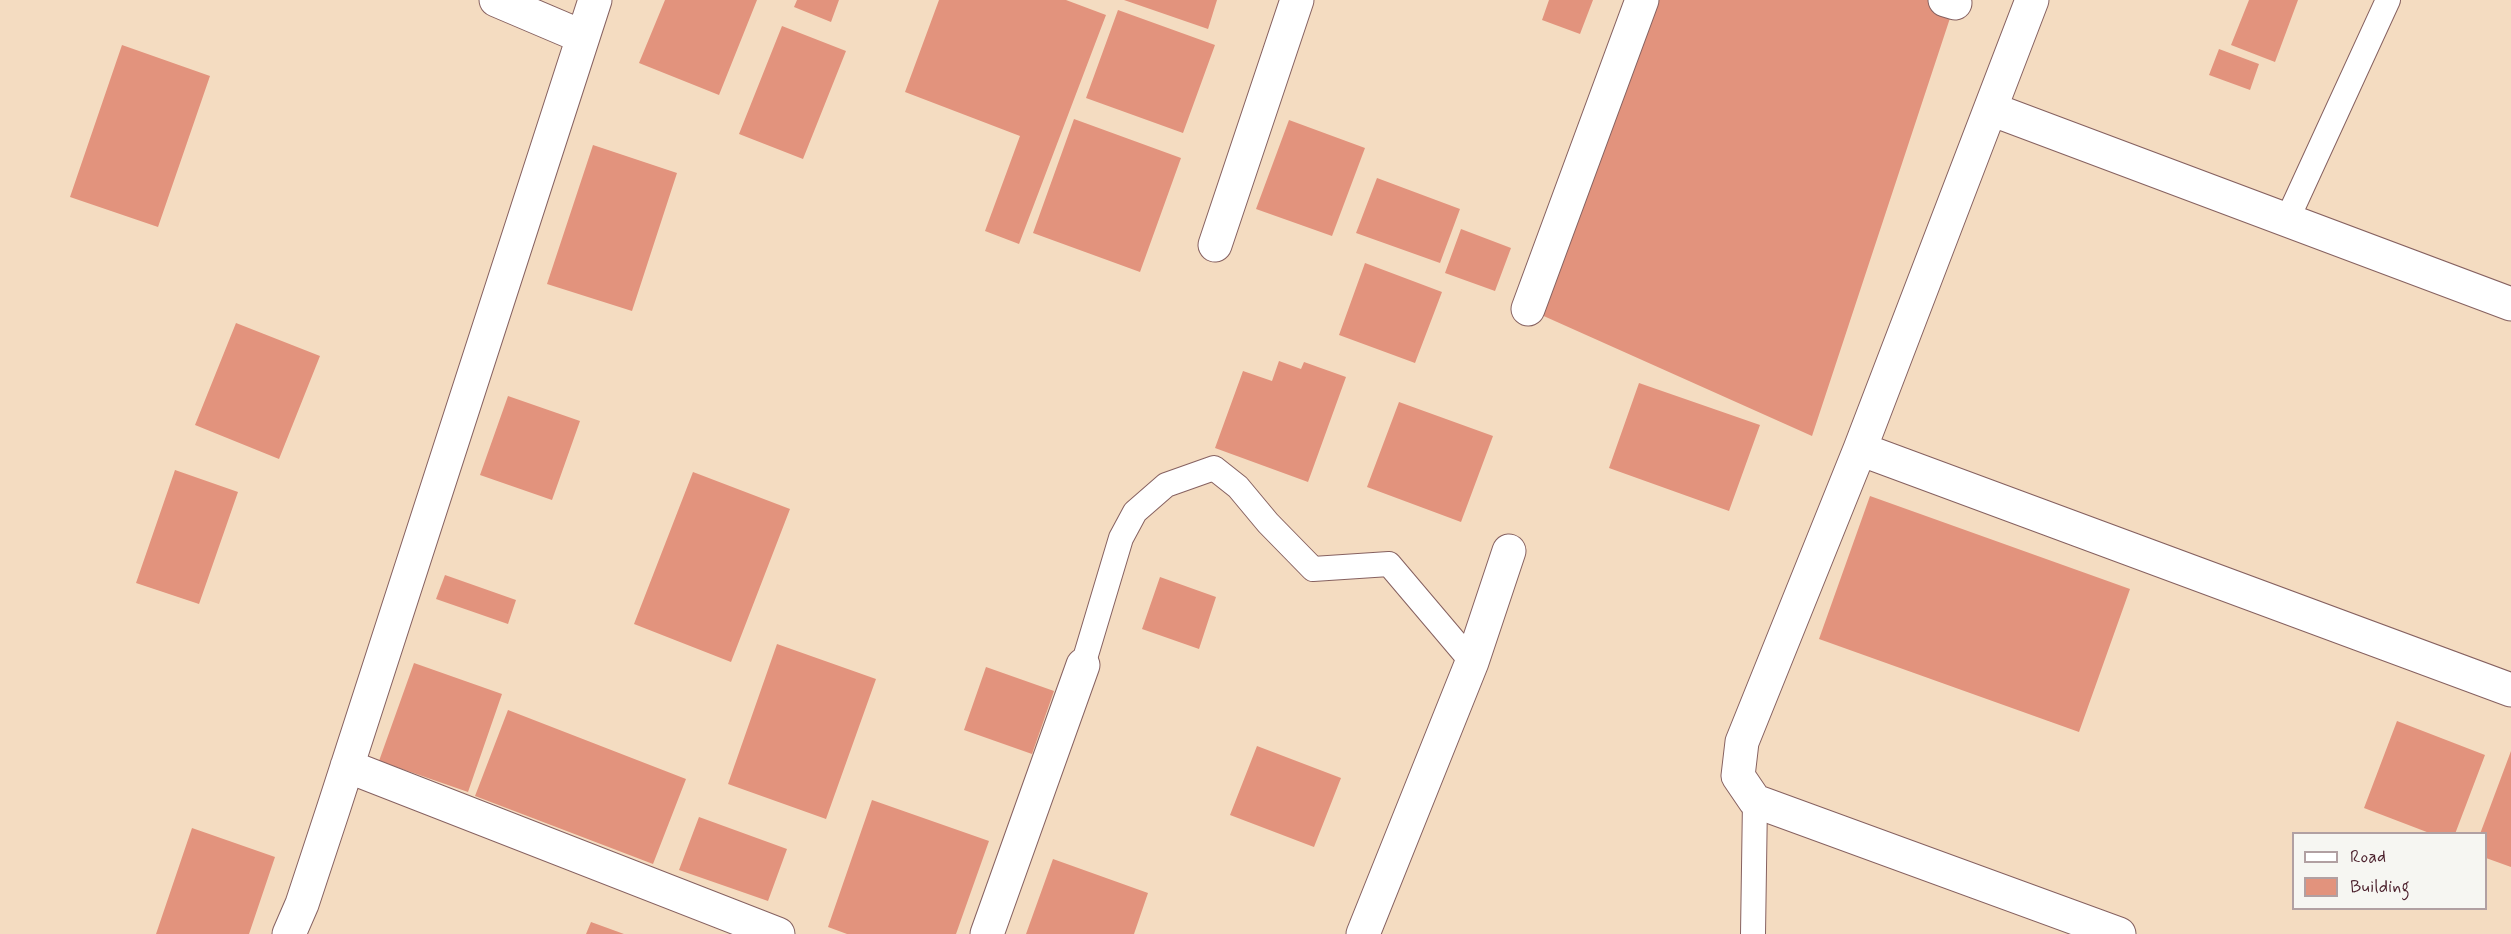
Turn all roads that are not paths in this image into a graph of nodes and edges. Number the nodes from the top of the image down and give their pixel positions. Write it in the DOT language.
graph roads {
  1 [pos="496,0"];
  2 [pos="596,0"];
  3 [pos="1297,0"];
  4 [pos="1641,0"];
  5 [pos="2032,0"];
  6 [pos="2388,0"];
  7 [pos="583,37"];
  8 [pos="1991,109"];
  9 [pos="2287,220"];
  10 [pos="1215,245"];
  11 [pos="2511,304"];
  12 [pos="1528,309"];
  13 [pos="1860,449"];
  14 [pos="1509,551"];
  15 [pos="1472,662"];
  16 [pos="1083,665"];
  17 [pos="2511,690"];
  18 [pos="346,766"];
  19 [pos="1755,801"];
  20 [pos="289,934"];
  21 [pos="778,934"];
  22 [pos="987,934"];
  23 [pos="1363,934"];
  24 [pos="1753,934"];
  25 [pos="2119,934"];
  1 -- 7 [label="street"];
  2 -- 7 [label="street"];
  3 -- 10 [label="street"];
  4 -- 12 [label="street"];
  5 -- 8 [label="street"];
  6 -- 9 [label="lane"];
  7 -- 18 [label="street"];
  8 -- 9 [label="street"];
  8 -- 13 [label="street"];
  9 -- 11 [label="street"];
  13 -- 17 [label="street"];
  13 -- 19 [label="street"];
  14 -- 15 [label="street"];
  15 -- 16 [label="lane"];
  15 -- 23 [label="street"];
  16 -- 22 [label="street"];
  18 -- 20 [label="street"];
  18 -- 21 [label="street"];
  19 -- 24 [label="lane"];
  19 -- 25 [label="street"];
}
